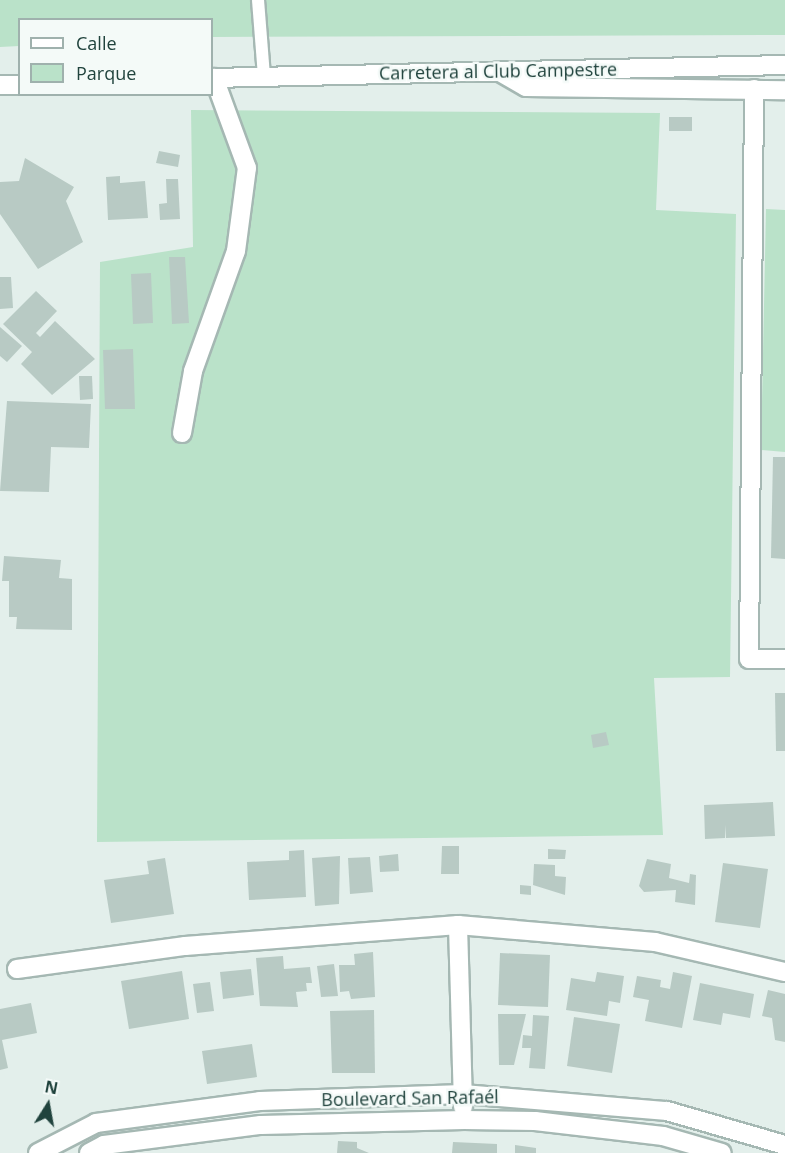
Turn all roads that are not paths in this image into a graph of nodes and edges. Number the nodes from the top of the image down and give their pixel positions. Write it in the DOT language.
graph roads {
  1 [pos="258,0"];
  2 [pos="785,65"];
  3 [pos="498,71"];
  4 [pos="264,76"];
  5 [pos="213,78"];
  6 [pos="0,85"];
  7 [pos="18,85"];
  8 [pos="754,89"];
  9 [pos="785,90"];
  10 [pos="182,433"];
  11 [pos="785,660"];
  12 [pos="458,926"];
  13 [pos="17,969"];
  14 [pos="785,972"];
  15 [pos="463,1094"];
  16 [pos="464,1120"];
  17 [pos="785,1145"];
  18 [pos="38,1153"];
  19 [pos="89,1153"];
  20 [pos="722,1153"];
  1 -- 4 [label="lane"];
  2 -- 3 [label="street, Carretera al Club Campestre"];
  3 -- 4 [label="street, Carretera al Club Campestre"];
  3 -- 8 [label="street"];
  4 -- 5 [label="street, Carretera al Club Campestre"];
  5 -- 10 [label="street"];
  6 -- 7 [label="street"];
  8 -- 9 [label="street"];
  8 -- 11 [label="street"];
  12 -- 13 [label="street"];
  12 -- 14 [label="street"];
  12 -- 15 [label="street"];
  15 -- 16 [label="street"];
  15 -- 17 [label="street, Boulevard San Rafaél"];
  15 -- 18 [label="street, Boulevard San Rafaél"];
  16 -- 19 [label="street, Boulevard San Rafaél"];
  16 -- 20 [label="street, Boulevard San Rafaél"];
}
